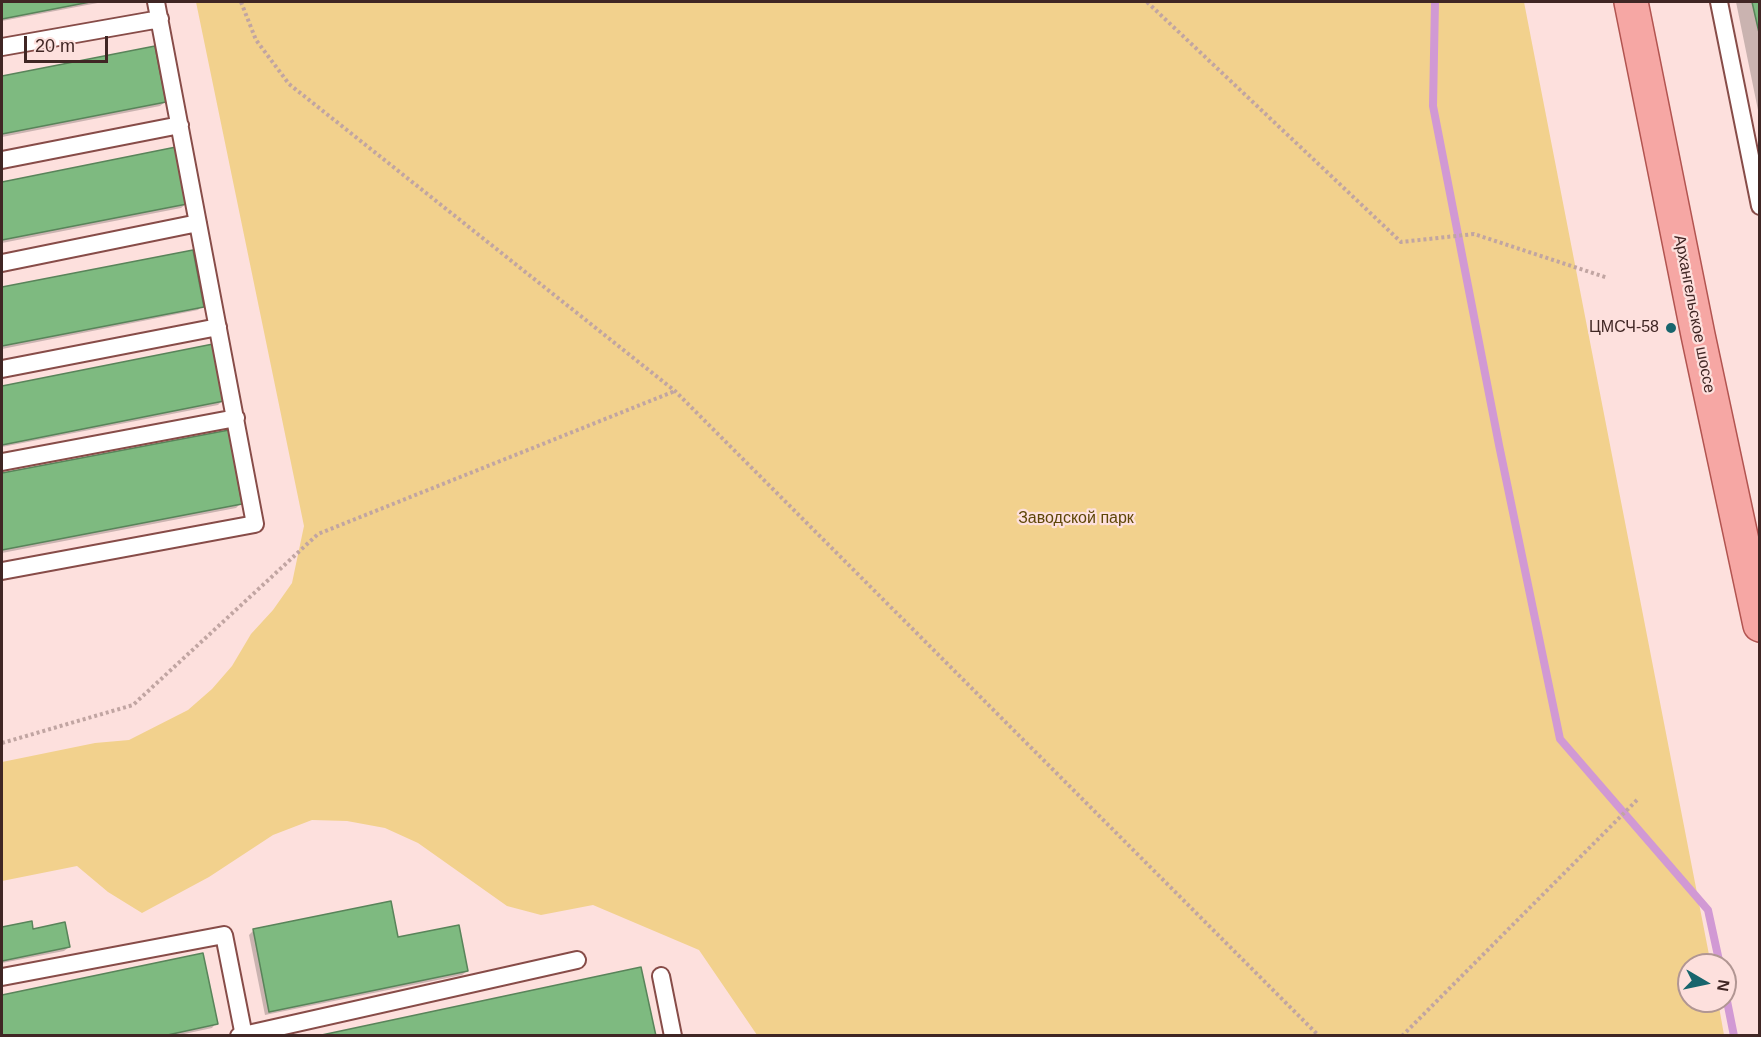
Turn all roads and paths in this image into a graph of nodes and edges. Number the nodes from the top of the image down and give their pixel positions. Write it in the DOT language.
graph roads {
  1 [pos="156,2"];
  2 [pos="241,2"];
  3 [pos="1147,2"];
  4 [pos="1631,2"];
  5 [pos="1719,2"];
  6 [pos="160,19"];
  7 [pos="2,47"];
  8 [pos="180,125"];
  9 [pos="2,159"];
  10 [pos="1760,206"];
  11 [pos="198,223"];
  12 [pos="2,263"];
  13 [pos="1608,278"];
  14 [pos="219,327"];
  15 [pos="2,369"];
  16 [pos="675,391"];
  17 [pos="236,418"];
  18 [pos="2,462"];
  19 [pos="2,571"];
  20 [pos="1756,591"];
  21 [pos="1760,625"];
  22 [pos="2,743"];
  23 [pos="1638,799"];
  24 [pos="577,960"];
  25 [pos="661,976"];
  26 [pos="2,977"];
  27 [pos="242,1035"];
  28 [pos="673,1035"];
  29 [pos="1319,1035"];
  30 [pos="1402,1035"];
  1 -- 6 [label="lane"];
  2 -- 16 [label="path"];
  3 -- 13 [label="path"];
  4 -- 20 [label="main road, Архангельское шоссе"];
  5 -- 10 [label="lane"];
  6 -- 7 [label="lane"];
  6 -- 8 [label="lane"];
  8 -- 9 [label="lane"];
  8 -- 11 [label="lane"];
  11 -- 12 [label="lane"];
  11 -- 14 [label="lane"];
  14 -- 15 [label="lane"];
  14 -- 17 [label="lane"];
  16 -- 22 [label="path"];
  16 -- 29 [label="path"];
  17 -- 18 [label="lane"];
  17 -- 19 [label="lane"];
  20 -- 21 [label="main road, Архангельское шоссе"];
  23 -- 30 [label="path"];
  24 -- 27 [label="lane"];
  25 -- 28 [label="lane"];
  26 -- 27 [label="lane"];
}
